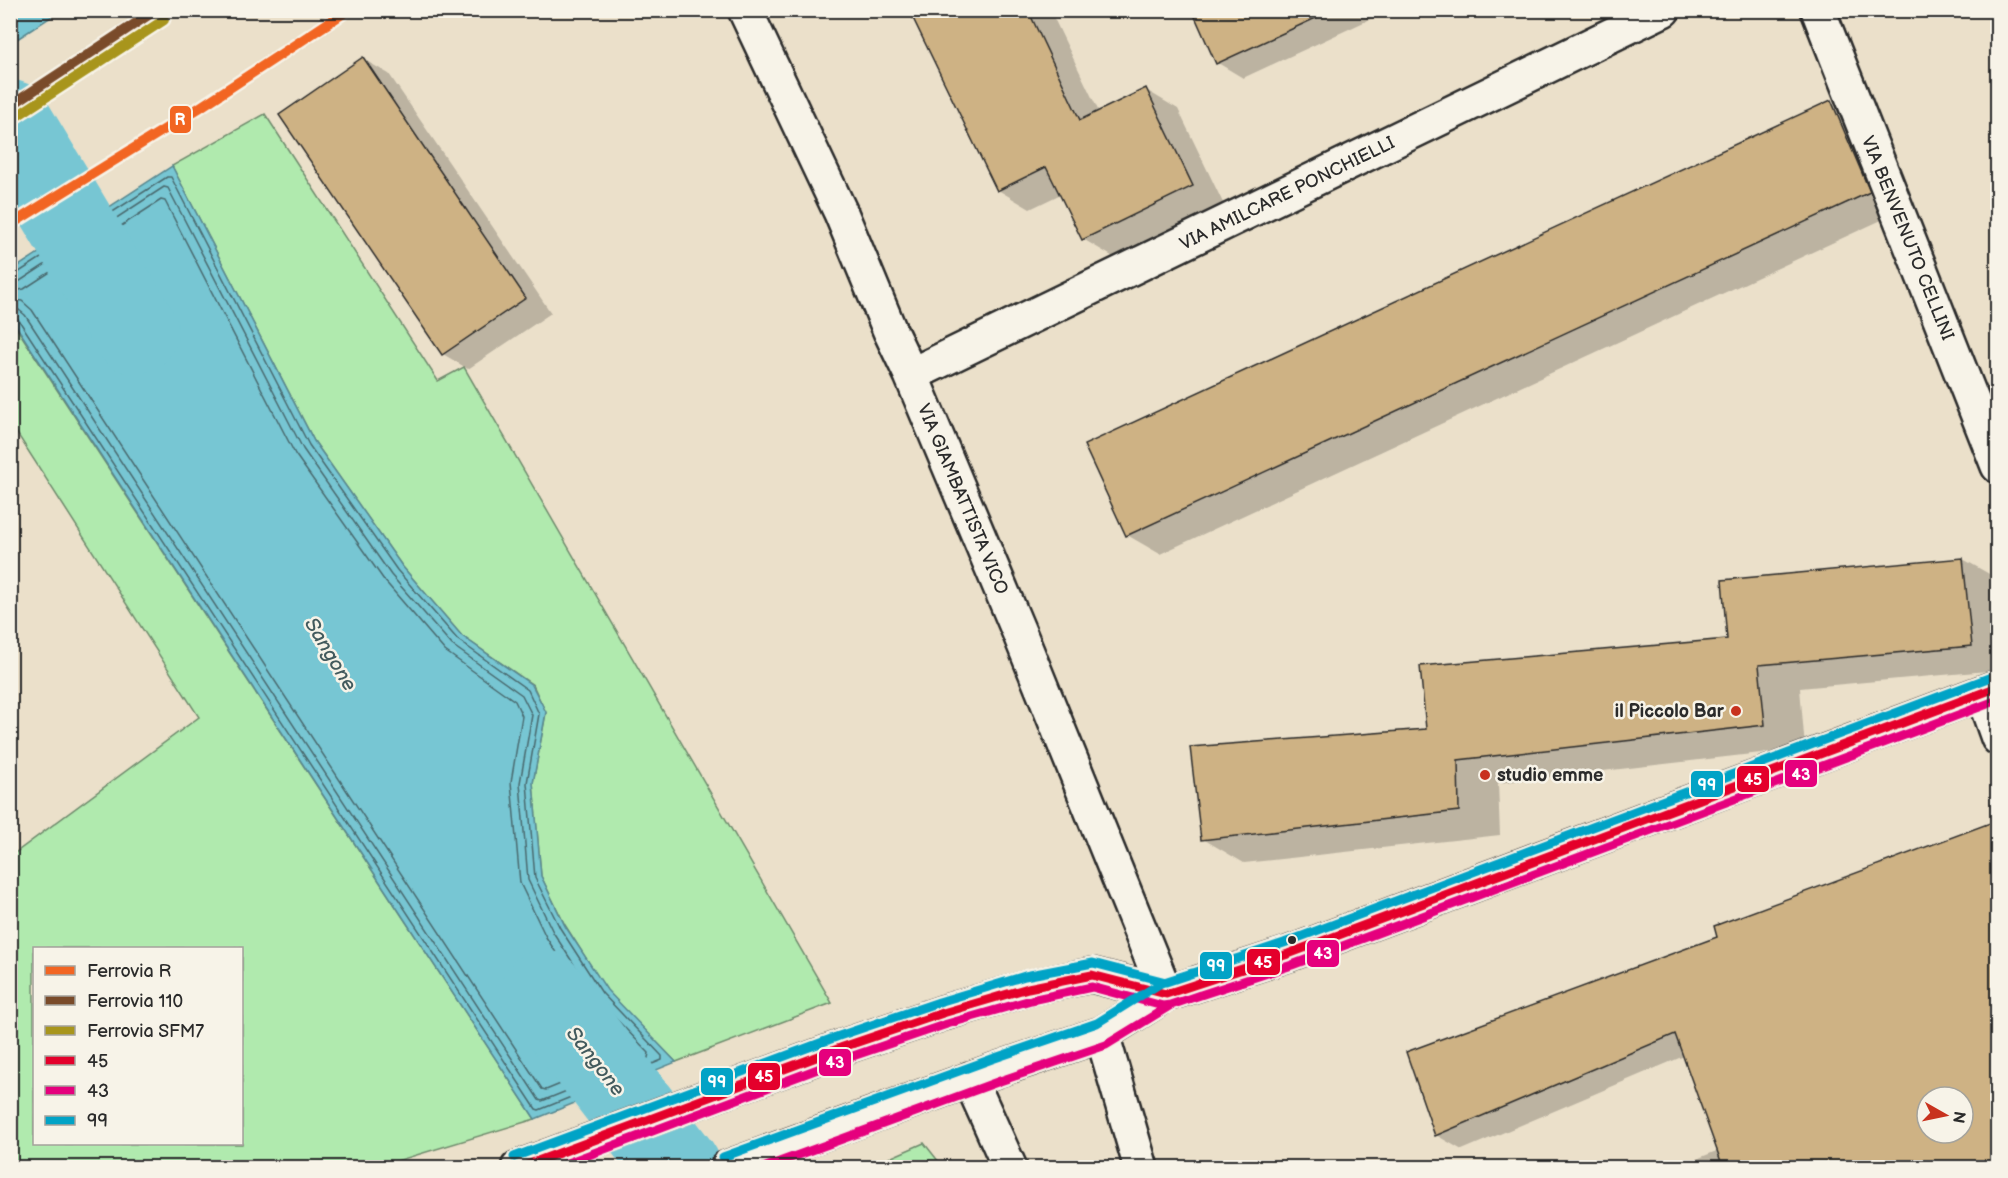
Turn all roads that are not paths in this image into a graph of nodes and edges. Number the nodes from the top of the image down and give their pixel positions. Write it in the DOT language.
graph roads {
  1 [pos="745,10"];
  2 [pos="1663,10"];
  3 [pos="1818,10"];
  4 [pos="911,375"];
  5 [pos="1998,466"];
  6 [pos="1990,690"];
  7 [pos="1998,738"];
  8 [pos="1166,994"];
  9 [pos="1102,1034"];
  10 [pos="970,1079"];
  11 [pos="567,1154"];
  12 [pos="518,1167"];
  13 [pos="727,1167"];
  14 [pos="1010,1167"];
  15 [pos="1141,1167"];
  1 -- 4 [label="street, VIA GIAMBATTISTA VICO"];
  2 -- 4 [label="street, VIA AMILCARE PONCHIELLI"];
  3 -- 5 [label="street, VIA BENVENUTO CELLINI"];
  4 -- 8 [label="street, VIA GIAMBATTISTA VICO"];
  6 -- 7 [label="street"];
  6 -- 8 [label="street"];
  8 -- 9 [label="street"];
  8 -- 11 [label="street"];
  9 -- 10 [label="street"];
  9 -- 15 [label="street"];
  10 -- 13 [label="street"];
  10 -- 14 [label="street"];
  11 -- 12 [label="street"];
}
